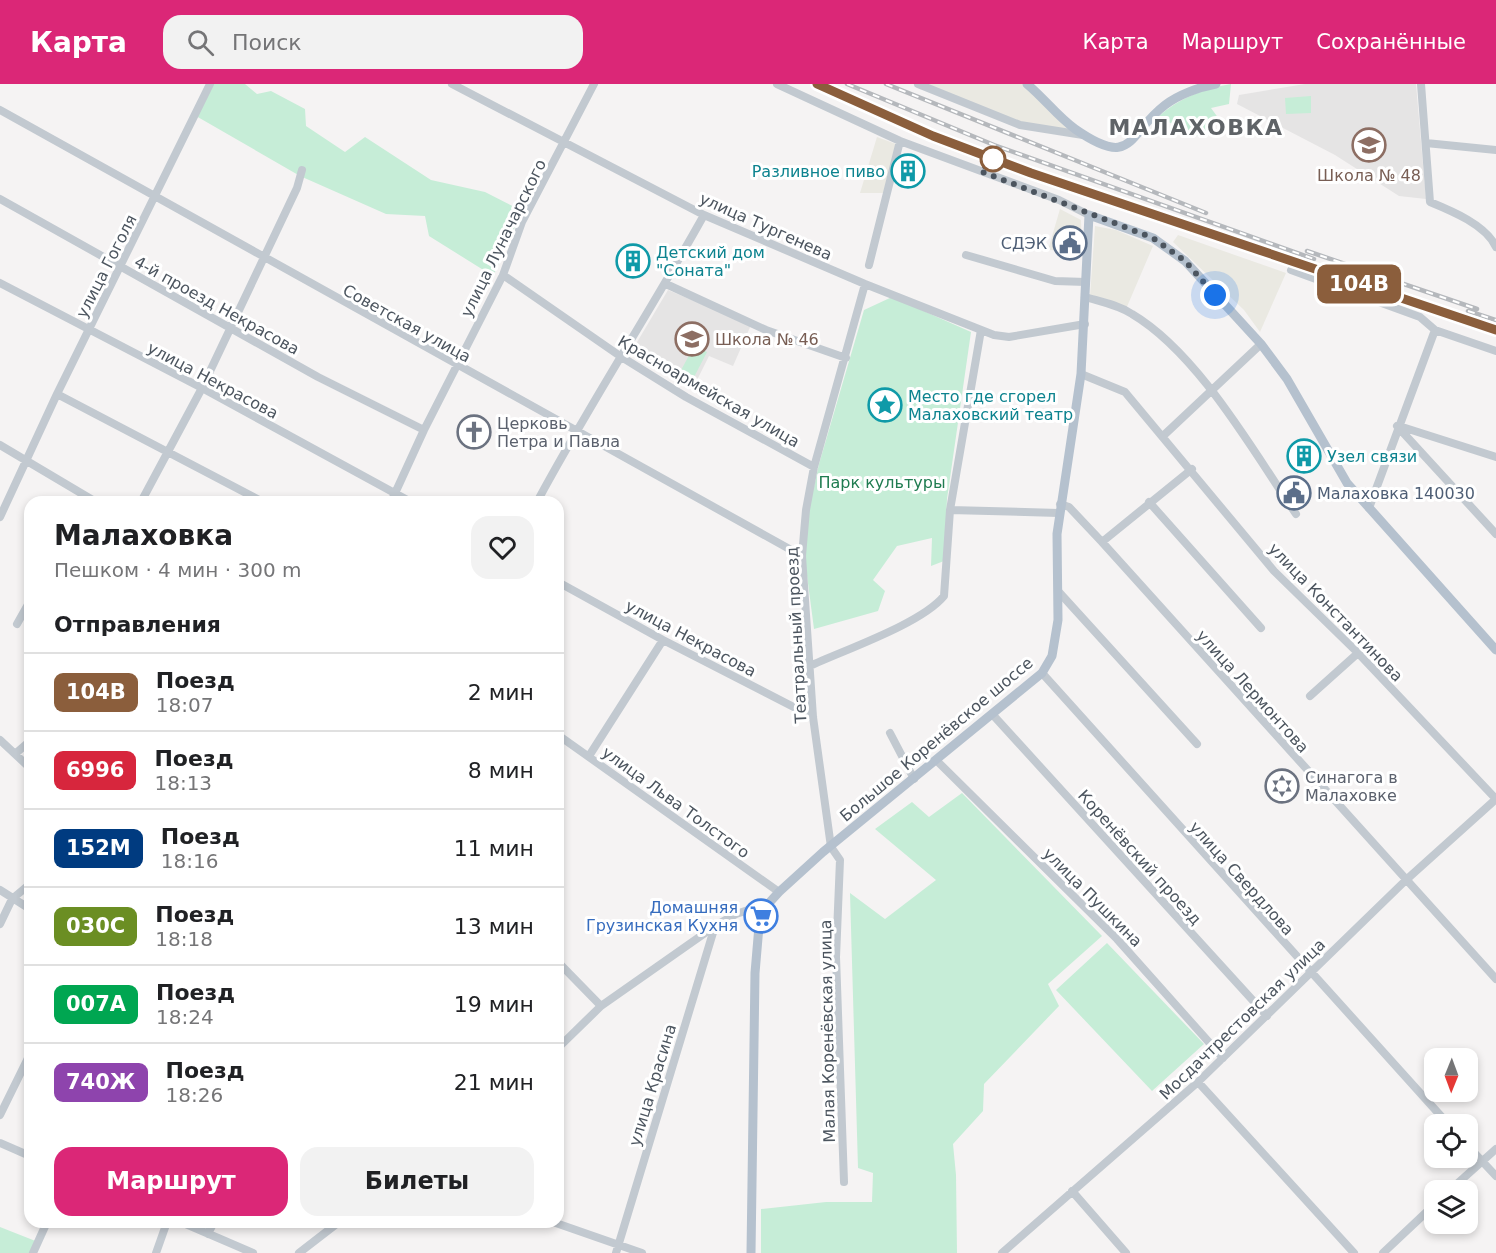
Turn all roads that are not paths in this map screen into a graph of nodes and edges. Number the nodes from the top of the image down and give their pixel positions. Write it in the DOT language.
graph roads {
  1 [pos="210,84"];
  2 [pos="452,84"];
  3 [pos="594,84"];
  4 [pos="777,84"];
  5 [pos="918,84"];
  6 [pos="1027,84"];
  7 [pos="1421,84"];
  8 [pos="1209,85"];
  9 [pos="0,110"];
  10 [pos="1085,135"];
  11 [pos="900,141"];
  12 [pos="565,142"];
  13 [pos="1426,143"];
  14 [pos="1496,150"];
  15 [pos="303,170"];
  16 [pos="156,197"];
  17 [pos="0,199"];
  18 [pos="704,215"];
  19 [pos="1089,215"];
  20 [pos="1496,247"];
  21 [pos="966,255"];
  22 [pos="262,258"];
  23 [pos="869,265"];
  24 [pos="122,267"];
  25 [pos="1291,270"];
  26 [pos="503,275"];
  27 [pos="1086,282"];
  28 [pos="0,283"];
  29 [pos="666,284"];
  30 [pos="865,284"];
  31 [pos="1085,297"];
  32 [pos="1085,324"];
  33 [pos="231,329"];
  34 [pos="88,330"];
  35 [pos="981,330"];
  36 [pos="1435,330"];
  37 [pos="1262,344"];
  38 [pos="1496,351"];
  39 [pos="620,356"];
  40 [pos="846,358"];
  41 [pos="456,366"];
  42 [pos="1081,374"];
  43 [pos="202,388"];
  44 [pos="1211,390"];
  45 [pos="57,394"];
  46 [pos="1397,426"];
  47 [pos="576,429"];
  48 [pos="424,430"];
  49 [pos="1163,436"];
  50 [pos="0,445"];
  51 [pos="166,452"];
  52 [pos="1496,457"];
  53 [pos="27,460"];
  54 [pos="814,467"];
  55 [pos="1192,469"];
  56 [pos="396,494"];
  57 [pos="79,496"];
  58 [pos="144,496"];
  59 [pos="251,496"];
  60 [pos="400,496"];
  61 [pos="540,496"];
  62 [pos="1149,502"];
  63 [pos="1369,508"];
  64 [pos="1060,509"];
  65 [pos="950,510"];
  66 [pos="1296,514"];
  67 [pos="0,517"];
  68 [pos="1496,534"];
  69 [pos="1102,542"];
  70 [pos="802,556"];
  71 [pos="564,585"];
  72 [pos="1058,591"];
  73 [pos="24,612"];
  74 [pos="17,624"];
  75 [pos="1261,628"];
  76 [pos="663,640"];
  77 [pos="1496,650"];
  78 [pos="1358,654"];
  79 [pos="810,666"];
  80 [pos="1042,673"];
  81 [pos="1310,696"];
  82 [pos="993,716"];
  83 [pos="813,717"];
  84 [pos="890,733"];
  85 [pos="564,739"];
  86 [pos="0,740"];
  87 [pos="1197,744"];
  88 [pos="24,746"];
  89 [pos="15,754"];
  90 [pos="589,756"];
  91 [pos="937,761"];
  92 [pos="24,762"];
  93 [pos="914,779"];
  94 [pos="1496,799"];
  95 [pos="831,847"];
  96 [pos="1406,880"];
  97 [pos="24,889"];
  98 [pos="0,890"];
  99 [pos="779,892"];
  100 [pos="12,899"];
  101 [pos="769,903"];
  102 [pos="24,906"];
  103 [pos="0,924"];
  104 [pos="715,926"];
  105 [pos="564,968"];
  106 [pos="1310,973"];
  107 [pos="1496,980"];
  108 [pos="602,1006"];
  109 [pos="1267,1016"];
  110 [pos="564,1042"];
  111 [pos="1223,1058"];
  112 [pos="24,1065"];
  113 [pos="1198,1082"];
  114 [pos="1439,1114"];
  115 [pos="0,1115"];
  116 [pos="0,1143"];
  117 [pos="1496,1149"];
  118 [pos="24,1153"];
  119 [pos="1478,1157"];
  120 [pos="1481,1160"];
  121 [pos="1496,1176"];
  122 [pos="1460,1180"];
  123 [pos="844,1182"];
  124 [pos="1072,1191"];
  125 [pos="1424,1214"];
  126 [pos="564,1227"];
  127 [pos="44,1228"];
  128 [pos="165,1228"];
  129 [pos="194,1228"];
  130 [pos="211,1228"];
  131 [pos="331,1228"];
  132 [pos="208,1234"];
  133 [pos="617,1249"];
  134 [pos="33,1253"];
  135 [pos="156,1253"];
  136 [pos="253,1253"];
  137 [pos="299,1253"];
  138 [pos="642,1253"];
  139 [pos="751,1253"];
  140 [pos="1002,1253"];
  141 [pos="1126,1253"];
  142 [pos="1354,1253"];
  143 [pos="1383,1253"];
  1 -- 16 [label="street, улица Гоголя"];
  2 -- 12 [label="street, улица Тургенева"];
  3 -- 12 [label="street, улица Луначарского"];
  4 -- 11 [label="street"];
  5 -- 10 [label="street"];
  6 -- 10 [label="main road"];
  7 -- 13 [label="street"];
  8 -- 10 [label="main road"];
  9 -- 16 [label="street, Советская улица"];
  11 -- 19 [label="street"];
  11 -- 23 [label="street"];
  12 -- 18 [label="street, улица Тургенева"];
  12 -- 26 [label="street, улица Луначарского"];
  13 -- 14 [label="street"];
  13 -- 20 [label="street"];
  15 -- 22 [label="street"];
  16 -- 22 [label="street, Советская улица"];
  16 -- 24 [label="street, улица Гоголя"];
  17 -- 24 [label="street, 4-й проезд Некрасова"];
  18 -- 29 [label="street"];
  18 -- 30 [label="street, улица Тургенева"];
  19 -- 27 [label="main road, Большое Коренёвское шоссе"];
  19 -- 37 [label="main road"];
  21 -- 27 [label="street"];
  22 -- 33 [label="street"];
  22 -- 41 [label="street, Советская улица"];
  24 -- 33 [label="street, 4-й проезд Некрасова"];
  24 -- 34 [label="street, улица Гоголя"];
  25 -- 36 [label="street"];
  26 -- 39 [label="street, Красноармейская улица"];
  26 -- 41 [label="street, улица Луначарского"];
  27 -- 31 [label="main road, Большое Коренёвское шоссе"];
  28 -- 34 [label="street, улица Некрасова"];
  29 -- 39 [label="street"];
  29 -- 40 [label="street"];
  30 -- 35 [label="street, улица Тургенева"];
  30 -- 40 [label="street, Театральный проезд"];
  31 -- 32 [label="main road, Большое Коренёвское шоссе"];
  31 -- 44 [label="street"];
  32 -- 35 [label="street, улица Тургенева"];
  32 -- 42 [label="main road, Большое Коренёвское шоссе"];
  33 -- 43 [label="street"];
  33 -- 48 [label="street, 4-й проезд Некрасова"];
  34 -- 43 [label="street, улица Некрасова"];
  34 -- 45 [label="street, улица Гоголя"];
  35 -- 65 [label="street"];
  36 -- 38 [label="street"];
  36 -- 46 [label="street"];
  37 -- 44 [label="street"];
  37 -- 63 [label="main road"];
  39 -- 47 [label="street"];
  39 -- 54 [label="street, Красноармейская улица"];
  40 -- 54 [label="street, Театральный проезд"];
  41 -- 47 [label="street, Советская улица"];
  41 -- 48 [label="street, улица Луначарского"];
  42 -- 49 [label="street, улица Константинова"];
  42 -- 64 [label="main road, Большое Коренёвское шоссе"];
  43 -- 51 [label="street"];
  43 -- 56 [label="street, улица Некрасова"];
  44 -- 49 [label="street"];
  44 -- 66 [label="street"];
  45 -- 51 [label="street"];
  45 -- 53 [label="street, улица Гоголя"];
  46 -- 52 [label="street"];
  46 -- 63 [label="street"];
  46 -- 68 [label="street"];
  47 -- 61 [label="street"];
  47 -- 70 [label="street, Советская улица"];
  48 -- 56 [label="street, улица Луначарского"];
  49 -- 55 [label="street, улица Константинова"];
  50 -- 53 [label="street"];
  51 -- 58 [label="street"];
  51 -- 59 [label="street"];
  53 -- 57 [label="street"];
  53 -- 67 [label="street, улица Гоголя"];
  54 -- 70 [label="street, Театральный проезд"];
  55 -- 62 [label="street"];
  55 -- 78 [label="street, улица Константинова"];
  56 -- 60 [label="street, улица Некрасова"];
  62 -- 69 [label="street"];
  62 -- 75 [label="street"];
  63 -- 77 [label="main road"];
  64 -- 65 [label="street"];
  64 -- 69 [label="street, улица Лермонтова"];
  64 -- 72 [label="main road, Большое Коренёвское шоссе"];
  65 -- 79 [label="street"];
  69 -- 96 [label="street, улица Лермонтова"];
  70 -- 79 [label="street, Театральный проезд"];
  71 -- 76 [label="street, улица Некрасова"];
  72 -- 80 [label="main road, Большое Коренёвское шоссе"];
  72 -- 87 [label="street"];
  73 -- 74 [label="street"];
  76 -- 83 [label="street, улица Некрасова"];
  76 -- 90 [label="street"];
  78 -- 81 [label="street"];
  78 -- 94 [label="street, улица Константинова"];
  79 -- 83 [label="street, Театральный проезд"];
  80 -- 82 [label="main road, Большое Коренёвское шоссе"];
  80 -- 106 [label="street, улица Свердлова"];
  82 -- 91 [label="main road, Большое Коренёвское шоссе"];
  82 -- 109 [label="street, Коренёвский проезд"];
  83 -- 95 [label="street, Театральный проезд"];
  84 -- 93 [label="street"];
  85 -- 90 [label="street, улица Льва Толстого"];
  86 -- 89 [label="street"];
  88 -- 89 [label="street"];
  89 -- 92 [label="street"];
  90 -- 99 [label="street, улица Льва Толстого"];
  91 -- 93 [label="main road, Большое Коренёвское шоссе"];
  91 -- 111 [label="street, улица Пушкина"];
  93 -- 95 [label="main road, Большое Коренёвское шоссе"];
  94 -- 96 [label="street, Мосдачтрестовская улица"];
  95 -- 99 [label="main road, Большое Коренёвское шоссе"];
  95 -- 123 [label="street, Малая Коренёвская улица"];
  96 -- 106 [label="street, Мосдачтрестовская улица"];
  96 -- 107 [label="street, улица Лермонтова"];
  97 -- 100 [label="street"];
  98 -- 100 [label="street"];
  99 -- 101 [label="main road, Большое Коренёвское шоссе"];
  100 -- 102 [label="street"];
  100 -- 103 [label="street"];
  101 -- 104 [label="street"];
  101 -- 139 [label="main road, Большое Коренёвское шоссе"];
  104 -- 108 [label="street"];
  104 -- 133 [label="street, улица Красина"];
  105 -- 108 [label="street"];
  106 -- 109 [label="street, Мосдачтрестовская улица"];
  106 -- 114 [label="street, улица Свердлова"];
  108 -- 110 [label="street"];
  109 -- 111 [label="street, Мосдачтрестовская улица"];
  111 -- 113 [label="street, Мосдачтрестовская улица"];
  112 -- 115 [label="street"];
  113 -- 124 [label="street, Мосдачтрестовская улица"];
  113 -- 142 [label="street"];
  116 -- 118 [label="street"];
  117 -- 120 [label="street"];
  119 -- 120 [label="street"];
  120 -- 121 [label="street"];
  120 -- 122 [label="street"];
  124 -- 140 [label="street, Мосдачтрестовская улица"];
  124 -- 141 [label="street"];
  125 -- 143 [label="street"];
  126 -- 133 [label="street"];
  127 -- 134 [label="street"];
  128 -- 135 [label="street"];
  129 -- 132 [label="street"];
  130 -- 132 [label="street"];
  131 -- 137 [label="street"];
  132 -- 136 [label="street"];
  133 -- 138 [label="street"];
}
